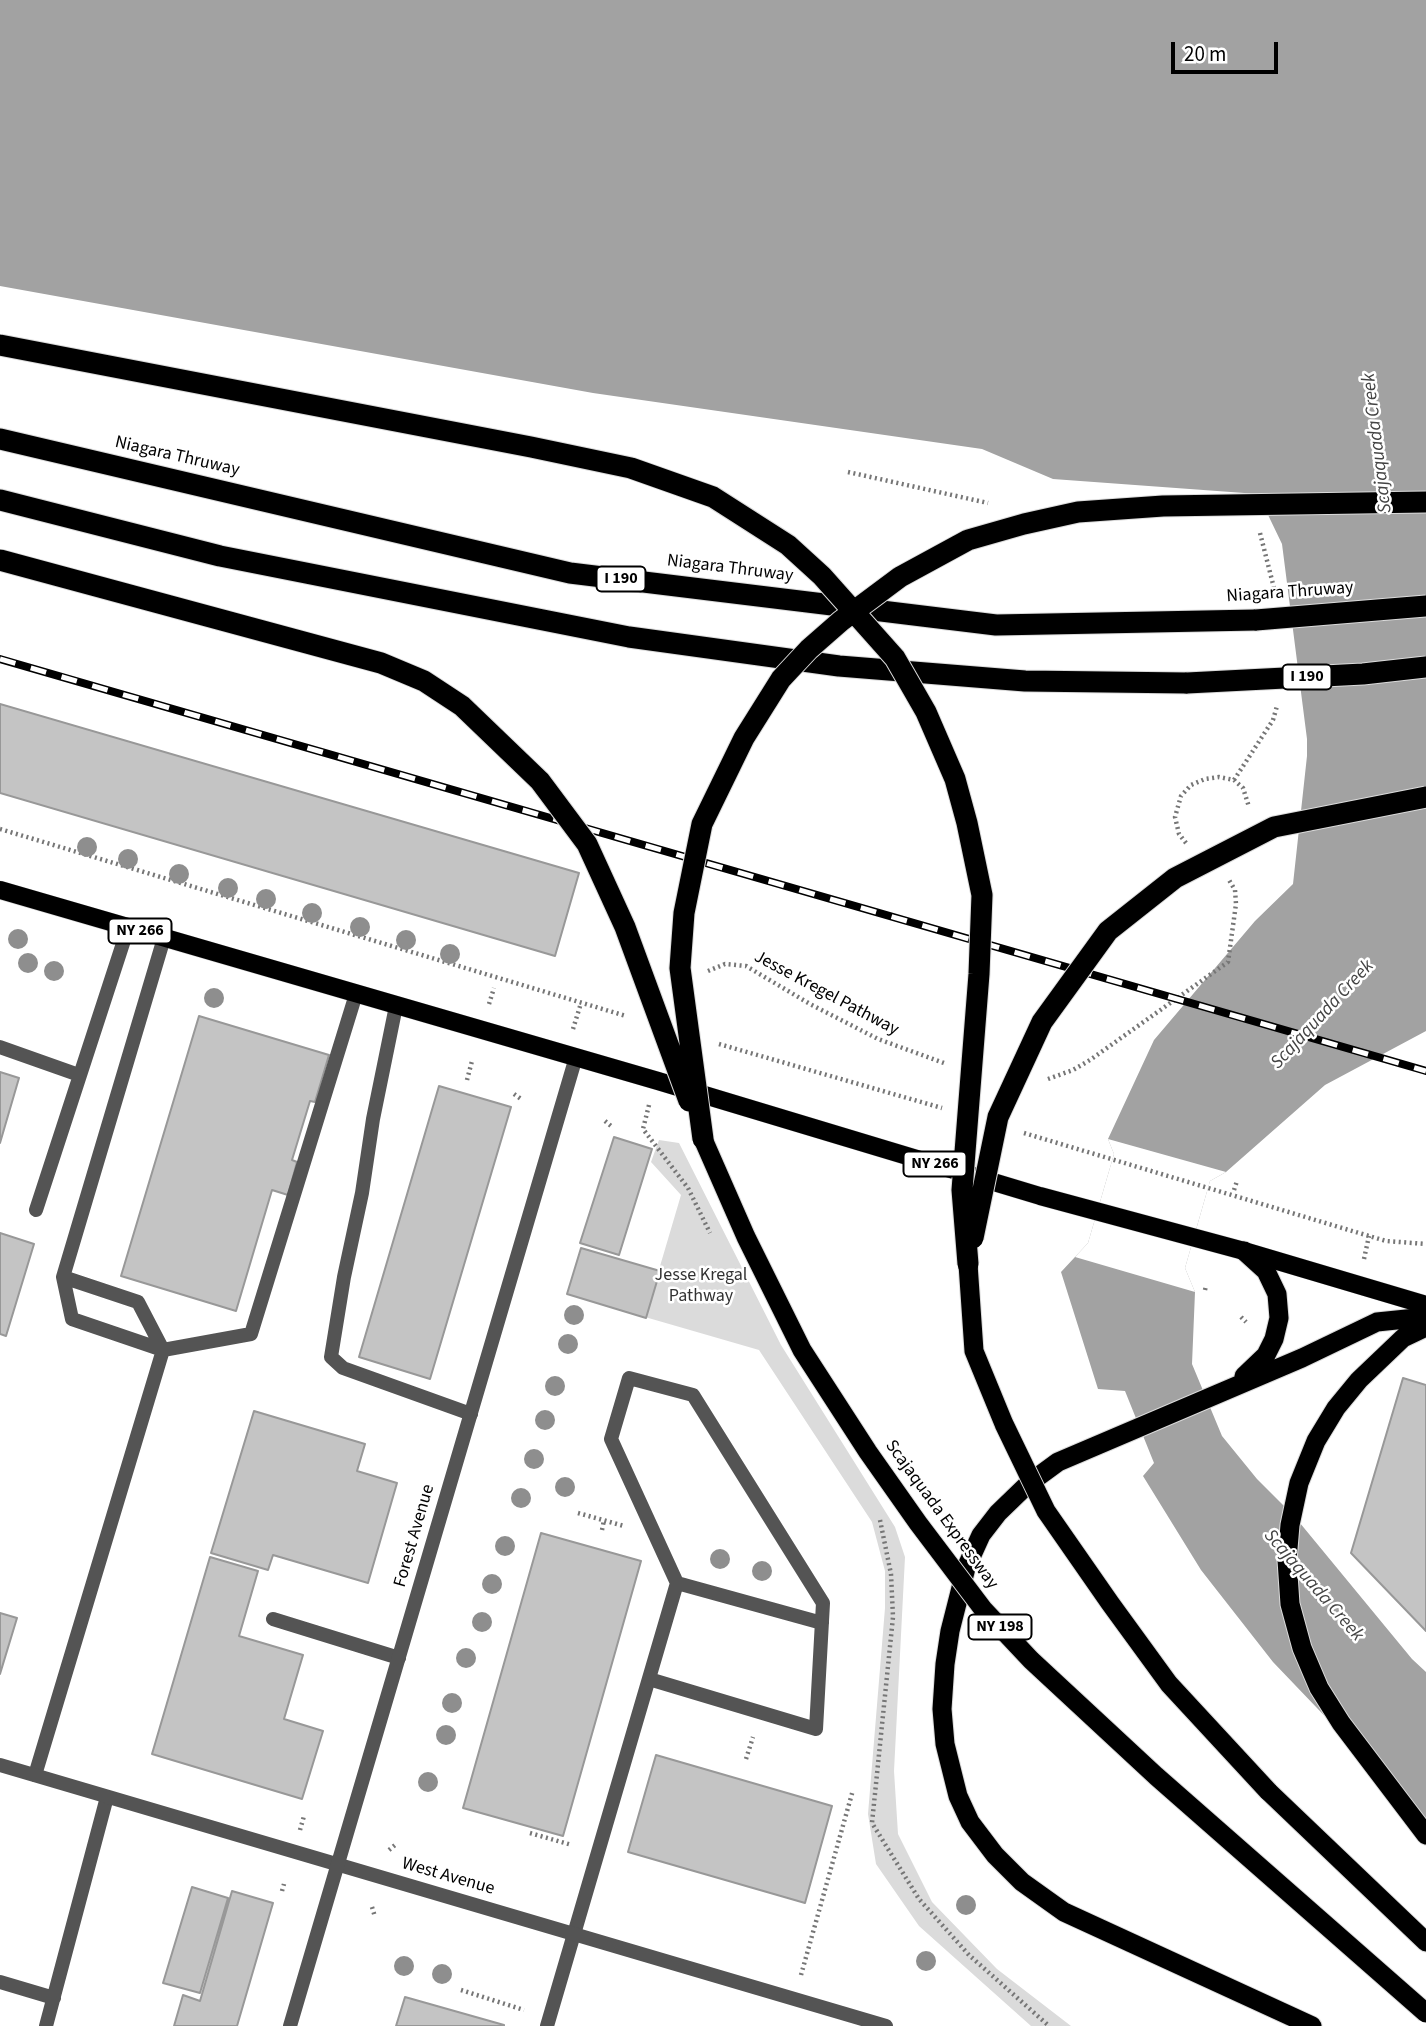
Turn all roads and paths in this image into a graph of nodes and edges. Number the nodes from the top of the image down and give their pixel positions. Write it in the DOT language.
graph roads {
  1 [pos="0,345"];
  2 [pos="0,439"];
  3 [pos="848,472"];
  4 [pos="0,500"];
  5 [pos="1426,502"];
  6 [pos="1000,506"];
  7 [pos="1247,529"];
  8 [pos="0,560"];
  9 [pos="1275,599"];
  10 [pos="1426,606"];
  11 [pos="1426,667"];
  12 [pos="1278,703"];
  13 [pos="1234,780"];
  14 [pos="1426,797"];
  15 [pos="0,829"];
  16 [pos="0,890"];
  17 [pos="1235,918"];
  18 [pos="128,928"];
  19 [pos="164,938"];
  20 [pos="705,973"];
  21 [pos="494,988"];
  22 [pos="356,994"];
  23 [pos="489,1004"];
  24 [pos="396,1006"];
  25 [pos="629,1017"];
  26 [pos="718,1043"];
  27 [pos="0,1047"];
  28 [pos="576,1057"];
  29 [pos="472,1061"];
  30 [pos="957,1066"];
  31 [pos="79,1075"];
  32 [pos="467,1080"];
  33 [pos="1039,1080"];
  34 [pos="514,1094"];
  35 [pos="521,1099"];
  36 [pos="943,1109"];
  37 [pos="646,1112"];
  38 [pos="605,1121"];
  39 [pos="611,1126"];
  40 [pos="1019,1132"];
  41 [pos="703,1139"];
  42 [pos="1237,1181"];
  43 [pos="1234,1190"];
  44 [pos="36,1210"];
  45 [pos="712,1236"];
  46 [pos="1426,1244"];
  47 [pos="1244,1251"];
  48 [pos="968,1264"];
  49 [pos="63,1277"];
  50 [pos="1426,1305"];
  51 [pos="1426,1317"];
  52 [pos="1426,1327"];
  53 [pos="163,1350"];
  54 [pos="1237,1384"];
  55 [pos="471,1414"];
  56 [pos="578,1513"];
  57 [pos="879,1516"];
  58 [pos="604,1520"];
  59 [pos="629,1527"];
  60 [pos="602,1530"];
  61 [pos="677,1583"];
  62 [pos="273,1619"];
  63 [pos="822,1623"];
  64 [pos="399,1658"];
  65 [pos="649,1679"];
  66 [pos="756,1726"];
  67 [pos="746,1759"];
  68 [pos="0,1765"];
  69 [pos="35,1775"];
  70 [pos="853,1790"];
  71 [pos="107,1797"];
  72 [pos="304,1816"];
  73 [pos="300,1831"];
  74 [pos="530,1833"];
  75 [pos="1426,1835"];
  76 [pos="395,1845"];
  77 [pos="572,1845"];
  78 [pos="389,1850"];
  79 [pos="338,1865"];
  80 [pos="284,1884"];
  81 [pos="282,1891"];
  82 [pos="372,1908"];
  83 [pos="374,1917"];
  84 [pos="575,1934"];
  85 [pos="1426,1942"];
  86 [pos="800,1976"];
  87 [pos="0,1982"];
  88 [pos="461,1990"];
  89 [pos="54,1998"];
  90 [pos="524,2010"];
  91 [pos="1426,2012"];
  92 [pos="46,2026"];
  93 [pos="290,2026"];
  94 [pos="547,2026"];
  95 [pos="886,2026"];
  96 [pos="1049,2026"];
  97 [pos="1312,2026"];
  1 -- 48 [label="highway, bridge"];
  2 -- 10 [label="highway, Niagara Thruway / I 190, bridge"];
  3 -- 6 [label="path"];
  4 -- 11 [label="highway, I 190, bridge"];
  5 -- 41 [label="highway, bridge"];
  7 -- 9 [label="path"];
  8 -- 41 [label="highway, bridge"];
  12 -- 13 [label="path"];
  14 -- 48 [label="highway, bridge"];
  15 -- 25 [label="path"];
  16 -- 18 [label="main road, NY 266"];
  17 -- 33 [label="path"];
  18 -- 19 [label="main road, NY 266"];
  18 -- 31 [label="street"];
  19 -- 22 [label="main road, NY 266"];
  19 -- 49 [label="street"];
  20 -- 30 [label="path, Jesse Kregel Pathway"];
  21 -- 23 [label="path"];
  22 -- 24 [label="main road, NY 266"];
  22 -- 53 [label="street"];
  24 -- 28 [label="main road, NY 266"];
  24 -- 55 [label="street"];
  26 -- 36 [label="path"];
  27 -- 31 [label="street"];
  28 -- 47 [label="main road, NY 266"];
  28 -- 55 [label="street, Forest Avenue"];
  29 -- 32 [label="path"];
  31 -- 44 [label="street"];
  34 -- 35 [label="path"];
  37 -- 45 [label="path"];
  38 -- 39 [label="path"];
  40 -- 46 [label="path"];
  41 -- 91 [label="highway, Scajaquada Expressway / NY 198, bridge"];
  42 -- 43 [label="path"];
  47 -- 50 [label="main road, NY 266"];
  47 -- 54 [label="highway"];
  48 -- 85 [label="highway, bridge"];
  49 -- 53 [label="street"];
  49 -- 53 [label="street"];
  51 -- 54 [label="highway"];
  52 -- 75 [label="highway"];
  53 -- 69 [label="street"];
  54 -- 97 [label="highway"];
  55 -- 64 [label="street, Forest Avenue"];
  56 -- 58 [label="path"];
  57 -- 96 [label="path"];
  58 -- 59 [label="path"];
  58 -- 60 [label="path"];
  61 -- 63 [label="street"];
  61 -- 63 [label="street"];
  61 -- 65 [label="street"];
  62 -- 64 [label="street"];
  63 -- 65 [label="street"];
  64 -- 79 [label="street, Forest Avenue"];
  65 -- 84 [label="street"];
  66 -- 67 [label="path"];
  68 -- 69 [label="street, West Avenue"];
  69 -- 71 [label="street, West Avenue"];
  70 -- 86 [label="path"];
  71 -- 79 [label="street, West Avenue"];
  71 -- 89 [label="street"];
  72 -- 73 [label="path"];
  74 -- 77 [label="path"];
  76 -- 78 [label="path"];
  79 -- 84 [label="street, West Avenue"];
  79 -- 93 [label="street, Forest Avenue"];
  80 -- 81 [label="path"];
  82 -- 83 [label="path"];
  84 -- 94 [label="street"];
  84 -- 95 [label="street, West Avenue"];
  87 -- 89 [label="street"];
  88 -- 90 [label="path"];
  89 -- 92 [label="street"];
}
